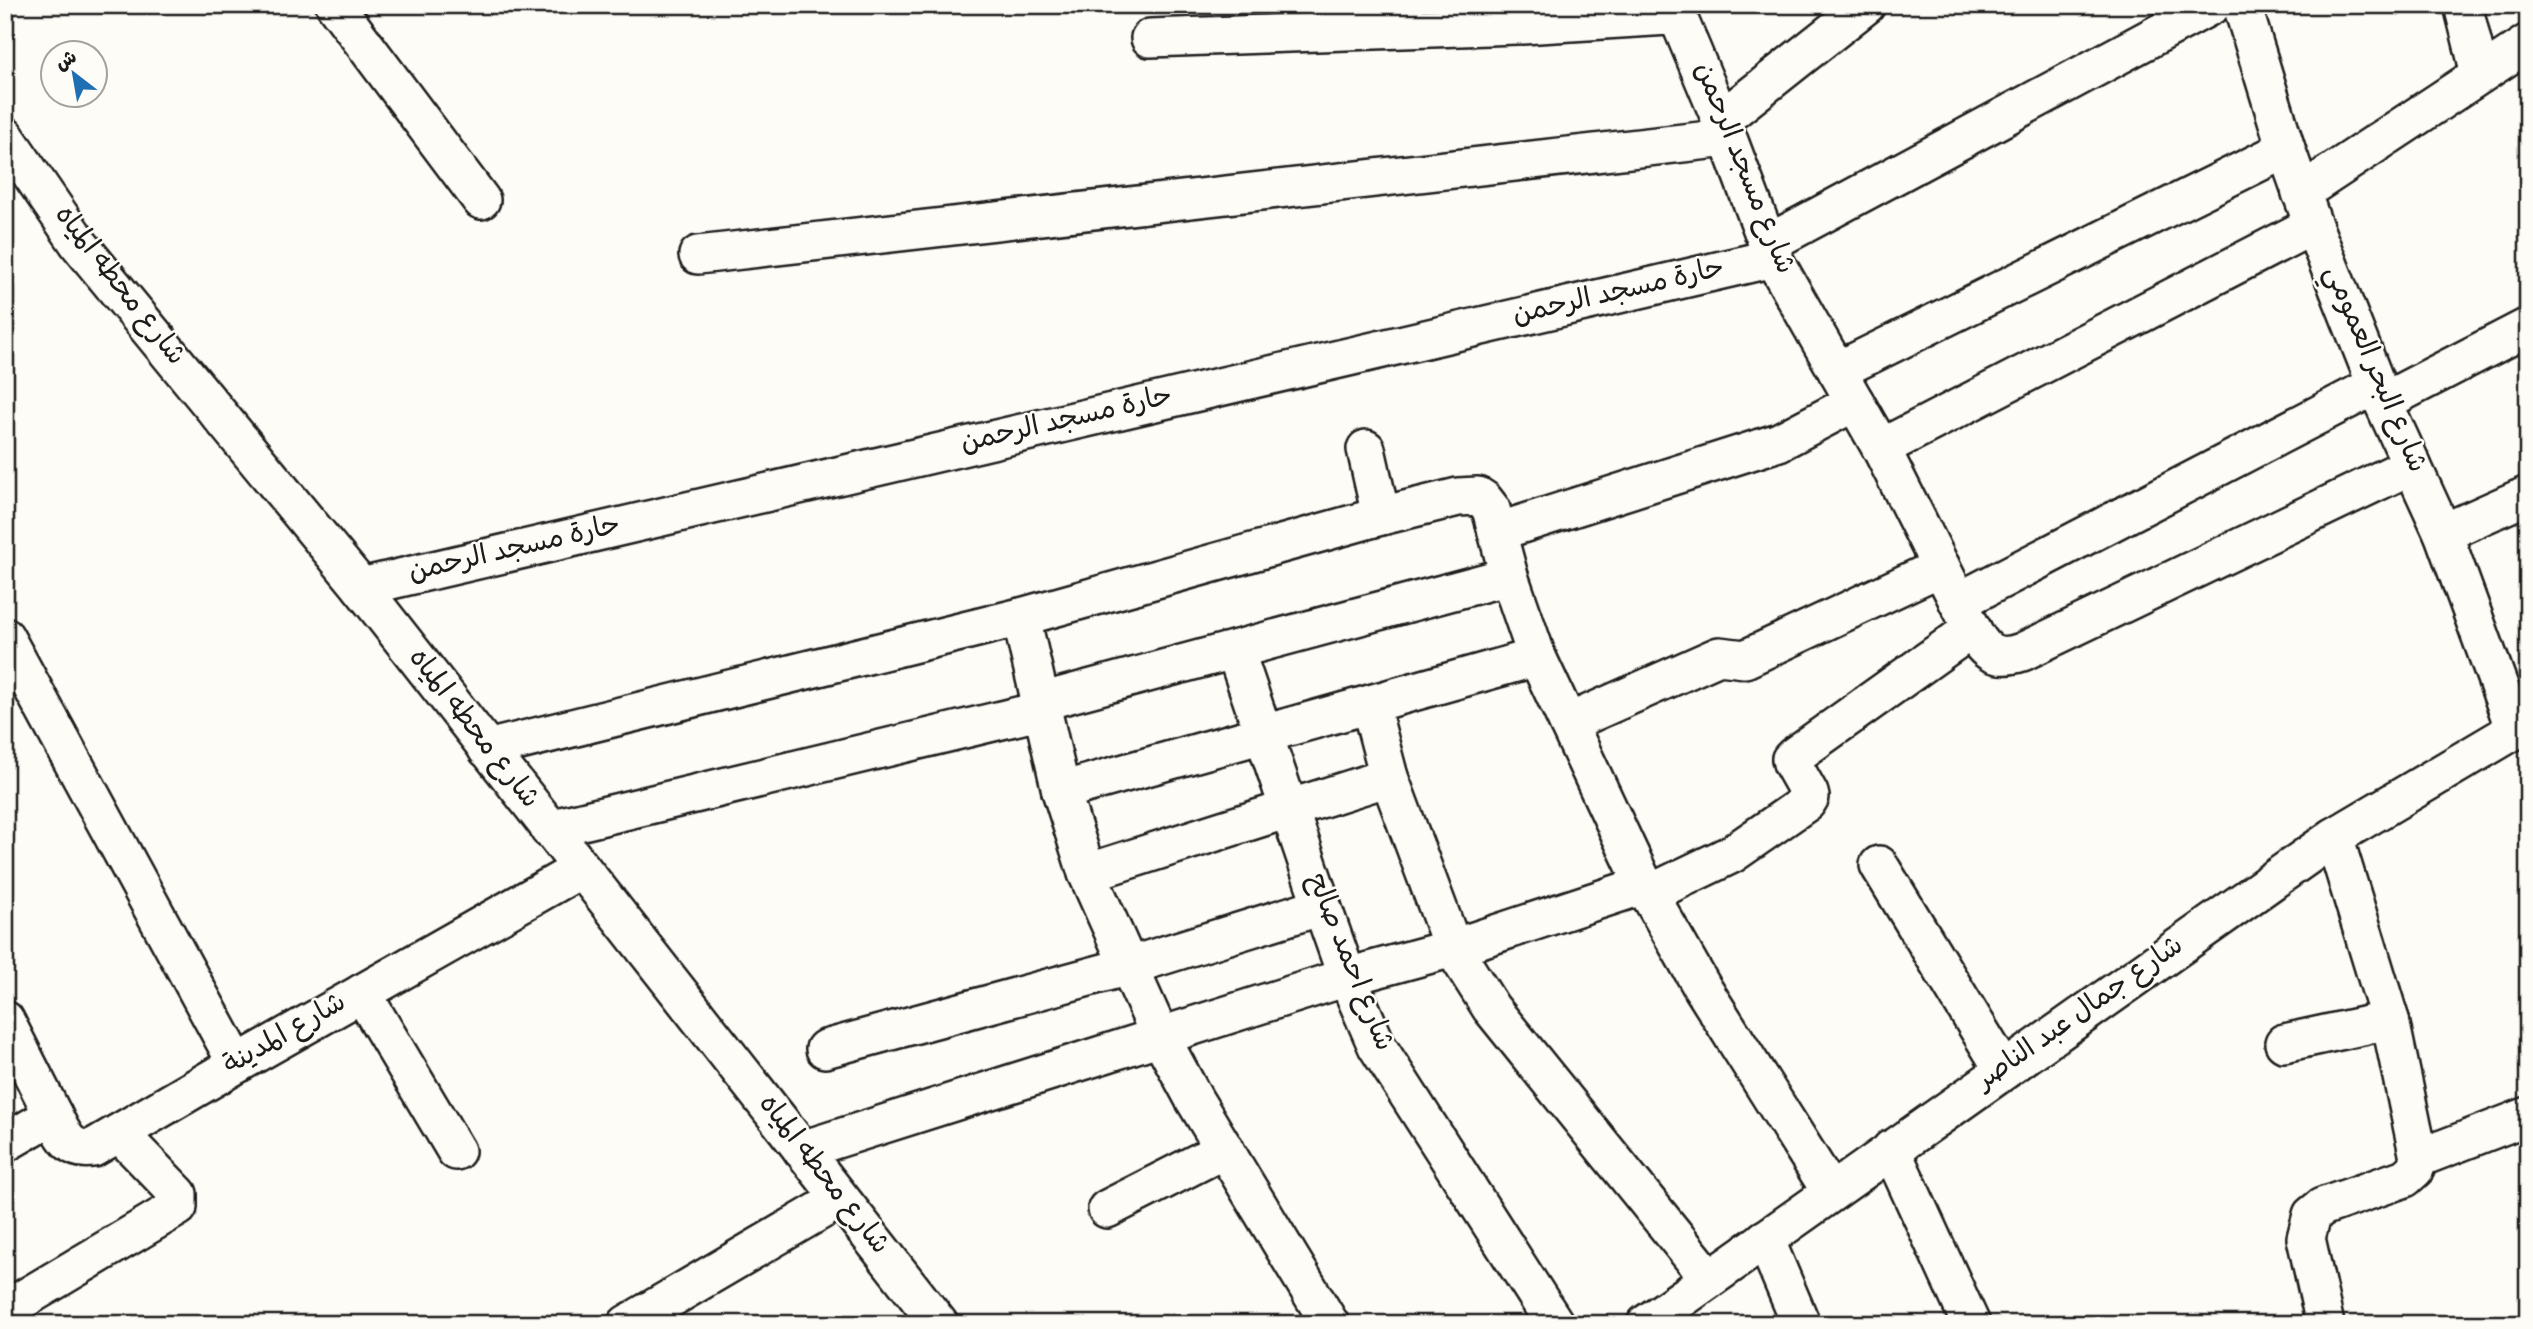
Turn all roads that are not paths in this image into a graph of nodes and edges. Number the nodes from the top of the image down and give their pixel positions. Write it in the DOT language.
graph roads {
  1 [pos="335,5"];
  2 [pos="1866,5"];
  3 [pos="2212,5"];
  4 [pos="2242,5"];
  5 [pos="2463,5"];
  6 [pos="1512,15"];
  7 [pos="1150,38"];
  8 [pos="2528,43"];
  9 [pos="2480,74"];
  10 [pos="1724,129"];
  11 [pos="5,136"];
  12 [pos="2286,149"];
  13 [pos="481,201"];
  14 [pos="2307,209"];
  15 [pos="1770,251"];
  16 [pos="698,255"];
  17 [pos="2528,327"];
  18 [pos="1838,370"];
  19 [pos="2380,393"];
  20 [pos="1855,402"];
  21 [pos="1881,448"];
  22 [pos="1366,449"];
  23 [pos="2412,465"];
  24 [pos="2528,495"];
  25 [pos="1381,516"];
  26 [pos="1497,532"];
  27 [pos="2443,533"];
  28 [pos="1941,567"];
  29 [pos="1509,576"];
  30 [pos="361,587"];
  31 [pos="1965,616"];
  32 [pos="1021,617"];
  33 [pos="5,637"];
  34 [pos="1236,650"];
  35 [pos="1536,657"];
  36 [pos="1370,705"];
  37 [pos="1042,706"];
  38 [pos="1568,723"];
  39 [pos="2521,728"];
  40 [pos="1264,735"];
  41 [pos="487,749"];
  42 [pos="1390,777"];
  43 [pos="1061,791"];
  44 [pos="1288,809"];
  45 [pos="549,829"];
  46 [pos="2334,837"];
  47 [pos="1879,865"];
  48 [pos="581,869"];
  49 [pos="1087,873"];
  50 [pos="1647,889"];
  51 [pos="1322,906"];
  52 [pos="1453,948"];
  53 [pos="1129,966"];
  54 [pos="1348,977"];
  55 [pos="362,993"];
  56 [pos="5,1020"];
  57 [pos="2390,1020"];
  58 [pos="1160,1036"];
  59 [pos="2284,1043"];
  60 [pos="825,1049"];
  61 [pos="237,1064"];
  62 [pos="2003,1069"];
  63 [pos="53,1115"];
  64 [pos="2528,1116"];
  65 [pos="120,1133"];
  66 [pos="5,1143"];
  67 [pos="1225,1149"];
  68 [pos="1891,1149"];
  69 [pos="802,1150"];
  70 [pos="456,1151"];
  71 [pos="2418,1158"];
  72 [pos="1831,1192"];
  73 [pos="840,1199"];
  74 [pos="1107,1209"];
  75 [pos="1765,1239"];
  76 [pos="1709,1278"];
  77 [pos="5,1310"];
  78 [pos="627,1324"];
  79 [pos="939,1324"];
  80 [pos="1331,1324"];
  81 [pos="1555,1324"];
  82 [pos="1646,1324"];
  83 [pos="1801,1324"];
  84 [pos="1971,1324"];
  85 [pos="2325,1324"];
  1 -- 13 [label="street"];
  2 -- 10 [label="street"];
  3 -- 15 [label="street, حارة مسجد الرحمن"];
  4 -- 12 [label="street, شارع البحر العمومي"];
  5 -- 9 [label="street"];
  6 -- 7 [label="street"];
  6 -- 10 [label="street, شارع مسجد الرحمن"];
  8 -- 9 [label="street"];
  9 -- 14 [label="street"];
  10 -- 15 [label="street, شارع مسجد الرحمن"];
  10 -- 16 [label="street"];
  11 -- 30 [label="street, شارع محطه المياه"];
  12 -- 14 [label="street, شارع البحر العمومي"];
  12 -- 18 [label="street"];
  14 -- 19 [label="street, شارع البحر العمومي"];
  14 -- 21 [label="street"];
  15 -- 18 [label="street, شارع مسجد الرحمن"];
  15 -- 30 [label="street, حارة مسجد الرحمن"];
  17 -- 19 [label="street"];
  18 -- 20 [label="street, شارع مسجد الرحمن"];
  19 -- 23 [label="street, شارع البحر العمومي"];
  19 -- 31 [label="street"];
  20 -- 21 [label="street, شارع مسجد الرحمن"];
  20 -- 26 [label="street"];
  21 -- 28 [label="street, شارع مسجد الرحمن"];
  22 -- 25 [label="street"];
  23 -- 27 [label="street, شارع البحر العمومي"];
  23 -- 31 [label="street, شارع مسجد الرحمن"];
  24 -- 27 [label="street"];
  25 -- 26 [label="street"];
  25 -- 32 [label="street"];
  26 -- 29 [label="street"];
  27 -- 39 [label="street, شارع البحر العمومي"];
  28 -- 31 [label="street, شارع مسجد الرحمن"];
  28 -- 38 [label="street"];
  29 -- 34 [label="street"];
  29 -- 35 [label="street"];
  30 -- 41 [label="street, شارع محطه المياه"];
  31 -- 50 [label="street"];
  32 -- 37 [label="street"];
  32 -- 41 [label="street"];
  33 -- 61 [label="street"];
  34 -- 37 [label="street"];
  34 -- 40 [label="street, شارع احمد صالح"];
  35 -- 36 [label="street"];
  35 -- 38 [label="street"];
  36 -- 40 [label="street"];
  36 -- 42 [label="street"];
  37 -- 43 [label="street"];
  37 -- 45 [label="street"];
  38 -- 50 [label="street"];
  39 -- 46 [label="street, شارع جمال عبد الناصر"];
  40 -- 43 [label="street"];
  40 -- 44 [label="street, شارع احمد صالح"];
  41 -- 45 [label="street, شارع محطه المياه"];
  42 -- 44 [label="street"];
  42 -- 52 [label="street"];
  43 -- 49 [label="street"];
  44 -- 49 [label="street"];
  44 -- 51 [label="street, شارع احمد صالح"];
  45 -- 48 [label="street, شارع محطه المياه"];
  46 -- 57 [label="street"];
  46 -- 62 [label="street, شارع جمال عبد الناصر"];
  47 -- 62 [label="street"];
  48 -- 55 [label="street, شارع المدينة"];
  48 -- 69 [label="street, شارع محطه المياه"];
  49 -- 53 [label="street"];
  50 -- 52 [label="street"];
  50 -- 72 [label="street"];
  51 -- 53 [label="street"];
  51 -- 54 [label="street, شارع احمد صالح"];
  52 -- 54 [label="street"];
  52 -- 76 [label="street"];
  53 -- 58 [label="street"];
  53 -- 60 [label="street"];
  54 -- 58 [label="street"];
  54 -- 81 [label="street, شارع احمد صالح"];
  55 -- 61 [label="street, شارع المدينة"];
  55 -- 70 [label="street"];
  56 -- 63 [label="street"];
  57 -- 59 [label="street"];
  57 -- 71 [label="street"];
  58 -- 67 [label="street"];
  58 -- 69 [label="street"];
  61 -- 65 [label="street, شارع المدينة"];
  62 -- 68 [label="street, شارع جمال عبد الناصر"];
  63 -- 65 [label="street, شارع المدينة"];
  63 -- 66 [label="street"];
  64 -- 71 [label="street"];
  65 -- 77 [label="street"];
  67 -- 74 [label="street"];
  67 -- 80 [label="street"];
  68 -- 72 [label="street, شارع جمال عبد الناصر"];
  68 -- 84 [label="street"];
  69 -- 73 [label="street, شارع محطه المياه"];
  71 -- 85 [label="street"];
  72 -- 75 [label="street, شارع جمال عبد الناصر"];
  73 -- 78 [label="street"];
  73 -- 79 [label="street, شارع محطه المياه"];
  75 -- 76 [label="street, شارع جمال عبد الناصر"];
  75 -- 83 [label="street"];
  76 -- 82 [label="street, شارع جمال عبد الناصر"];
}
